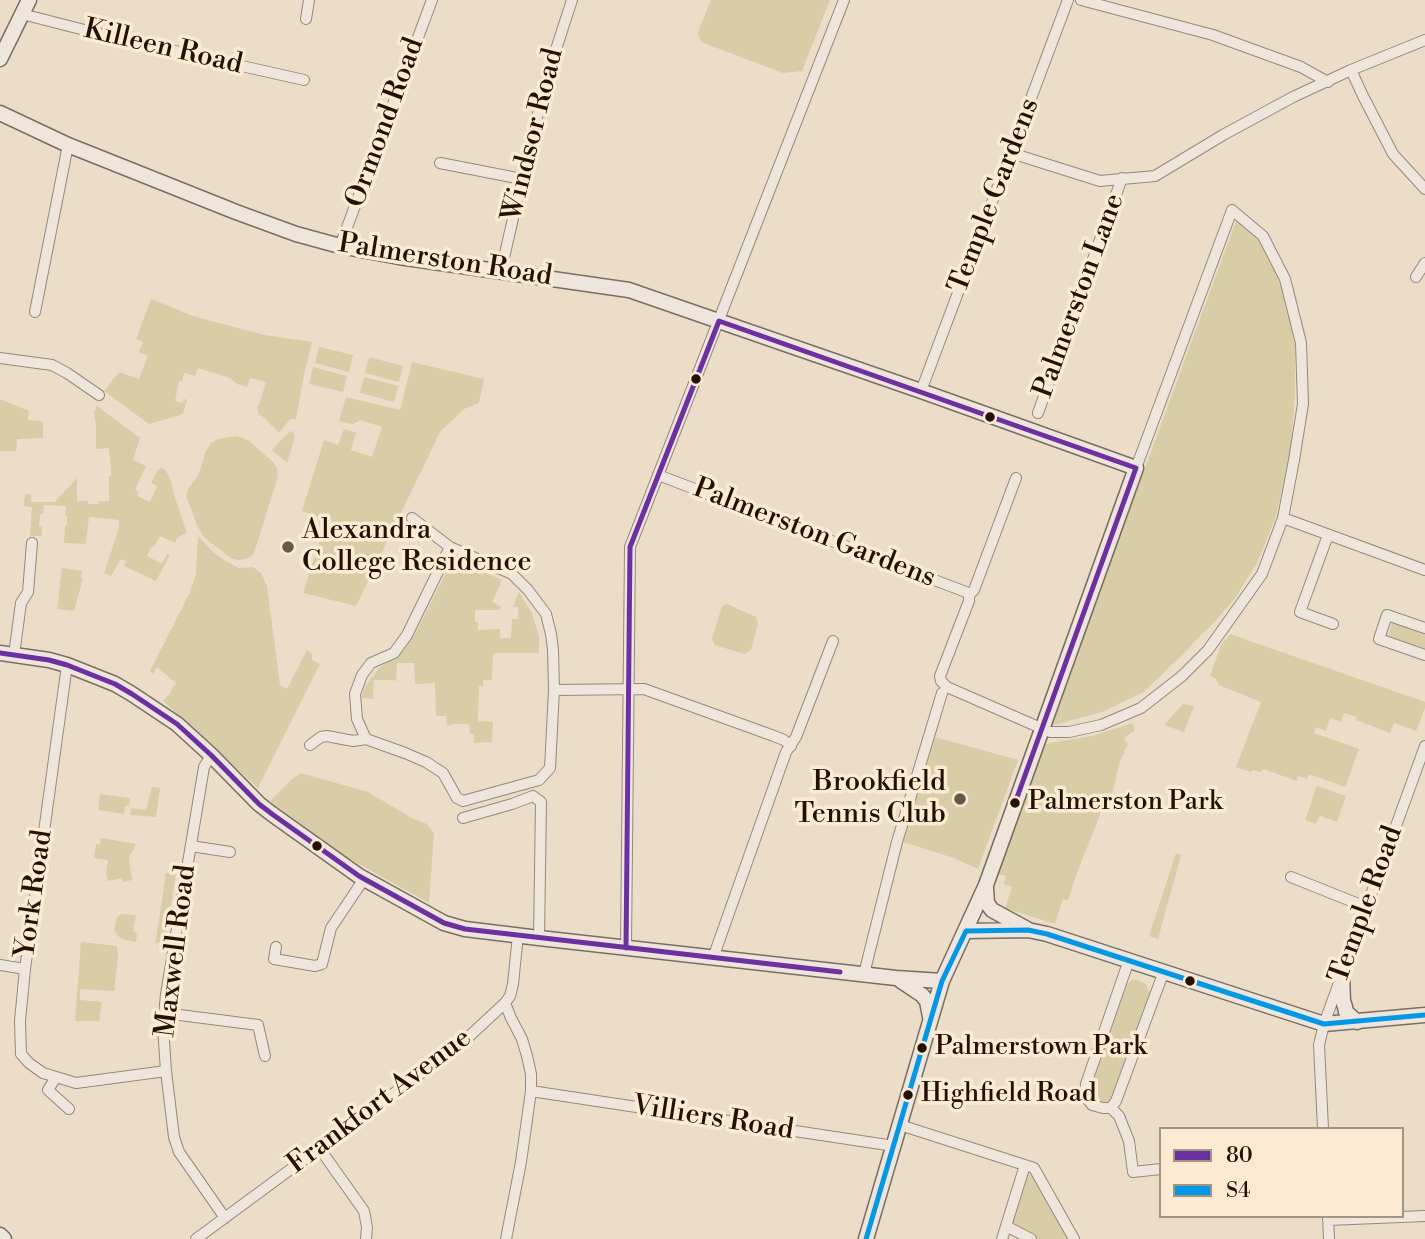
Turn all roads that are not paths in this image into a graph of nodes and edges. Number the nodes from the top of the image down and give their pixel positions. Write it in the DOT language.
graph roads {
  1 [pos="29,0"];
  2 [pos="309,0"];
  3 [pos="432,0"];
  4 [pos="572,0"];
  5 [pos="844,0"];
  6 [pos="1068,0"];
  7 [pos="1081,0"];
  8 [pos="22,14"];
  9 [pos="306,19"];
  10 [pos="1425,40"];
  11 [pos="0,59"];
  12 [pos="1351,70"];
  13 [pos="304,80"];
  14 [pos="1328,82"];
  15 [pos="0,113"];
  16 [pos="68,145"];
  17 [pos="1011,153"];
  18 [pos="440,163"];
  19 [pos="1122,178"];
  20 [pos="522,179"];
  21 [pos="1425,189"];
  22 [pos="341,246"];
  23 [pos="1425,263"];
  24 [pos="501,271"];
  25 [pos="1416,277"];
  26 [pos="35,312"];
  27 [pos="719,321"];
  28 [pos="0,358"];
  29 [pos="921,391"];
  30 [pos="99,395"];
  31 [pos="1038,413"];
  32 [pos="1136,468"];
  33 [pos="658,475"];
  34 [pos="1016,478"];
  35 [pos="412,518"];
  36 [pos="1283,518"];
  37 [pos="1328,535"];
  38 [pos="32,543"];
  39 [pos="450,547"];
  40 [pos="1425,570"];
  41 [pos="969,595"];
  42 [pos="1333,624"];
  43 [pos="1425,628"];
  44 [pos="833,641"];
  45 [pos="7,654"];
  46 [pos="1425,655"];
  47 [pos="67,665"];
  48 [pos="554,690"];
  49 [pos="628,690"];
  50 [pos="942,693"];
  51 [pos="1041,728"];
  52 [pos="366,739"];
  53 [pos="310,746"];
  54 [pos="791,746"];
  55 [pos="1425,746"];
  56 [pos="211,755"];
  57 [pos="463,818"];
  58 [pos="191,846"];
  59 [pos="230,852"];
  60 [pos="1291,877"];
  61 [pos="365,880"];
  62 [pos="986,885"];
  63 [pos="1366,907"];
  64 [pos="1028,930"];
  65 [pos="966,932"];
  66 [pos="517,935"];
  67 [pos="539,938"];
  68 [pos="276,947"];
  69 [pos="626,948"];
  70 [pos="713,957"];
  71 [pos="1129,960"];
  72 [pos="0,965"];
  73 [pos="25,968"];
  74 [pos="1164,971"];
  75 [pos="864,974"];
  76 [pos="1342,975"];
  77 [pos="896,978"];
  78 [pos="942,981"];
  79 [pos="505,1003"];
  80 [pos="164,1013"];
  81 [pos="1425,1015"];
  82 [pos="931,1019"];
  83 [pos="1357,1022"];
  84 [pos="1324,1024"];
  85 [pos="265,1056"];
  86 [pos="166,1071"];
  87 [pos="55,1077"];
  88 [pos="531,1091"];
  89 [pos="1111,1108"];
  90 [pos="69,1109"];
  91 [pos="900,1125"];
  92 [pos="1323,1127"];
  93 [pos="894,1146"];
  94 [pos="320,1149"];
  95 [pos="1025,1164"];
  96 [pos="1159,1169"];
  97 [pos="1404,1216"];
  98 [pos="1425,1216"];
  99 [pos="225,1218"];
  100 [pos="1328,1218"];
  101 [pos="1006,1226"];
  102 [pos="0,1235"];
  103 [pos="4,1239"];
  104 [pos="196,1239"];
  105 [pos="366,1239"];
  106 [pos="506,1239"];
  107 [pos="866,1239"];
  108 [pos="1002,1239"];
  109 [pos="1031,1239"];
  110 [pos="1074,1239"];
  111 [pos="1329,1239"];
  1 -- 8 [label="street"];
  2 -- 9 [label="street"];
  3 -- 22 [label="street, Ormond Road"];
  4 -- 20 [label="street, Windsor Road"];
  5 -- 27 [label="street"];
  6 -- 17 [label="street, Temple Gardens"];
  7 -- 14 [label="street"];
  8 -- 11 [label="street"];
  8 -- 13 [label="street, Killeen Road"];
  10 -- 12 [label="street"];
  12 -- 14 [label="street"];
  12 -- 21 [label="street"];
  14 -- 19 [label="street"];
  15 -- 16 [label="street, Palmerston Road"];
  16 -- 22 [label="street, Palmerston Road"];
  16 -- 26 [label="street"];
  17 -- 19 [label="street"];
  17 -- 29 [label="street, Temple Gardens"];
  18 -- 20 [label="street"];
  19 -- 31 [label="street, Palmerston Lane"];
  20 -- 24 [label="street, Windsor Road"];
  22 -- 24 [label="street, Palmerston Road"];
  23 -- 25 [label="street"];
  24 -- 27 [label="street, Palmerston Road"];
  27 -- 29 [label="street, Palmerston Road"];
  27 -- 33 [label="street"];
  28 -- 30 [label="street"];
  29 -- 32 [label="street, Palmerston Road"];
  32 -- 36 [label="street"];
  32 -- 51 [label="street"];
  33 -- 41 [label="street, Palmerston Gardens"];
  33 -- 49 [label="street"];
  34 -- 41 [label="street, Palmerston Gardens"];
  35 -- 39 [label="street"];
  36 -- 37 [label="street"];
  36 -- 51 [label="street"];
  37 -- 40 [label="street"];
  37 -- 42 [label="street"];
  38 -- 45 [label="street"];
  39 -- 48 [label="street"];
  39 -- 52 [label="street"];
  41 -- 51 [label="street, Palmerston Gardens"];
  43 -- 46 [label="street"];
  44 -- 54 [label="street"];
  45 -- 47 [label="street"];
  47 -- 56 [label="street"];
  47 -- 73 [label="street, York Road"];
  48 -- 49 [label="street"];
  48 -- 52 [label="street"];
  49 -- 54 [label="street"];
  49 -- 69 [label="street"];
  50 -- 75 [label="street"];
  51 -- 62 [label="street"];
  52 -- 53 [label="street"];
  54 -- 70 [label="street"];
  55 -- 63 [label="street, Temple Road"];
  56 -- 58 [label="street, Maxwell Road"];
  56 -- 61 [label="street"];
  57 -- 67 [label="street"];
  58 -- 59 [label="street"];
  58 -- 80 [label="street, Maxwell Road"];
  60 -- 63 [label="street"];
  61 -- 66 [label="street"];
  61 -- 68 [label="street"];
  62 -- 64 [label="street"];
  62 -- 65 [label="street"];
  63 -- 76 [label="street, Temple Road"];
  64 -- 65 [label="street"];
  64 -- 71 [label="street"];
  65 -- 78 [label="street"];
  66 -- 67 [label="street"];
  66 -- 79 [label="street"];
  67 -- 69 [label="street"];
  69 -- 70 [label="street"];
  70 -- 75 [label="street"];
  71 -- 74 [label="street"];
  71 -- 89 [label="street"];
  72 -- 73 [label="street"];
  73 -- 87 [label="street, York Road"];
  74 -- 84 [label="street"];
  74 -- 89 [label="street"];
  75 -- 77 [label="street"];
  76 -- 83 [label="street"];
  76 -- 84 [label="street, Temple Road"];
  77 -- 78 [label="street"];
  77 -- 82 [label="street"];
  78 -- 82 [label="street"];
  79 -- 88 [label="street"];
  79 -- 94 [label="street, Frankfort Avenue"];
  80 -- 85 [label="street"];
  80 -- 86 [label="street, Maxwell Road"];
  81 -- 83 [label="street"];
  82 -- 91 [label="street"];
  83 -- 84 [label="street"];
  84 -- 92 [label="street, Temple Road"];
  86 -- 87 [label="street, York Road"];
  86 -- 99 [label="street, Maxwell Road"];
  87 -- 90 [label="street"];
  88 -- 93 [label="street, Villiers Road"];
  88 -- 106 [label="street"];
  89 -- 96 [label="street"];
  91 -- 93 [label="street"];
  91 -- 95 [label="street"];
  93 -- 107 [label="street"];
  94 -- 99 [label="street, Frankfort Avenue"];
  94 -- 105 [label="street"];
  95 -- 101 [label="street"];
  95 -- 110 [label="street"];
  97 -- 98 [label="street"];
  99 -- 104 [label="street, Frankfort Avenue"];
  100 -- 111 [label="street"];
  101 -- 108 [label="street"];
  101 -- 109 [label="street"];
  102 -- 103 [label="street"];
}
